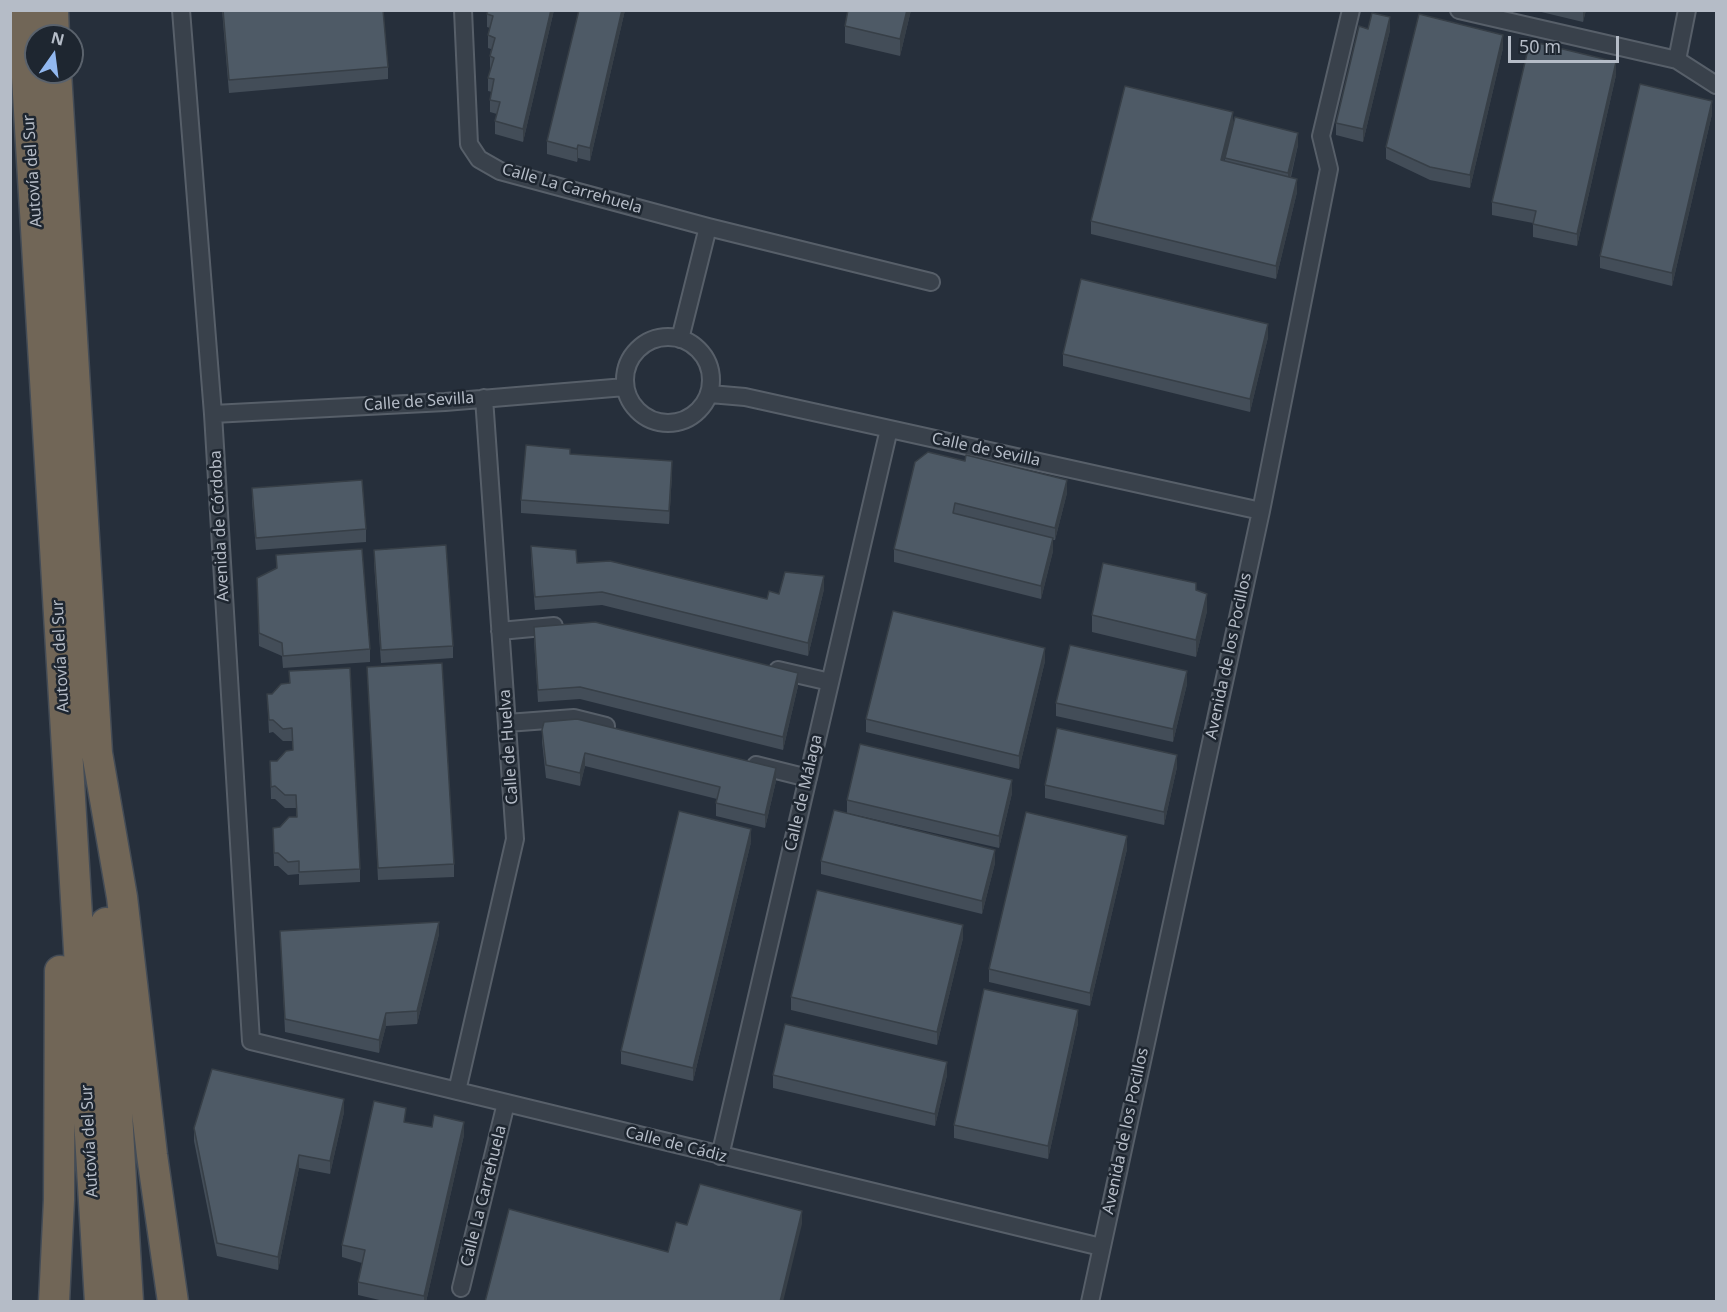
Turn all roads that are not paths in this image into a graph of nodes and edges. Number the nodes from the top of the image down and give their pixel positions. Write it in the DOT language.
graph roads {
  1 [pos="23,10"];
  2 [pos="181,10"];
  3 [pos="463,10"];
  4 [pos="1351,10"];
  5 [pos="1459,10"];
  6 [pos="1687,10"];
  7 [pos="1677,60"];
  8 [pos="57,84"];
  9 [pos="70,84"];
  10 [pos="1716,85"];
  11 [pos="61,158"];
  12 [pos="708,227"];
  13 [pos="931,282"];
  14 [pos="680,339"];
  15 [pos="625,387"];
  16 [pos="710,394"];
  17 [pos="484,398"];
  18 [pos="213,414"];
  19 [pos="48,418"];
  20 [pos="890,429"];
  21 [pos="1261,511"];
  22 [pos="569,625"];
  23 [pos="500,631"];
  24 [pos="762,665"];
  25 [pos="830,682"];
  26 [pos="507,723"];
  27 [pos="619,729"];
  28 [pos="97,753"];
  29 [pos="741,761"];
  30 [pos="807,778"];
  31 [pos="251,1041"];
  32 [pos="457,1091"];
  33 [pos="506,1103"];
  34 [pos="720,1156"];
  35 [pos="1101,1247"];
  36 [pos="461,1288"];
  37 [pos="54,1302"];
  38 [pos="100,1302"];
  39 [pos="129,1302"];
  40 [pos="173,1302"];
  41 [pos="1090,1302"];
  1 -- 19 [label="highway, Autovía del Sur"];
  2 -- 18 [label="street, Avenida de Córdoba"];
  3 -- 12 [label="street, Calle La Carrehuela"];
  4 -- 21 [label="street, Avenida de los Pocillos"];
  5 -- 7 [label="street"];
  6 -- 7 [label="street"];
  7 -- 10 [label="street"];
  8 -- 11 [label="highway"];
  9 -- 11 [label="highway"];
  11 -- 28 [label="highway"];
  12 -- 13 [label="street, Calle La Carrehuela"];
  12 -- 14 [label="street"];
  14 -- 15 [label="street"];
  14 -- 16 [label="street"];
  15 -- 16 [label="street"];
  15 -- 17 [label="street, Calle de Sevilla"];
  16 -- 20 [label="street, Calle de Sevilla"];
  17 -- 18 [label="street, Calle de Sevilla"];
  17 -- 23 [label="street, Calle de Huelva"];
  18 -- 31 [label="street, Avenida de Córdoba"];
  19 -- 37 [label="highway"];
  19 -- 38 [label="highway, Autovía del Sur"];
  20 -- 21 [label="street, Calle de Sevilla"];
  20 -- 25 [label="street, Calle de Málaga"];
  21 -- 35 [label="street, Avenida de los Pocillos"];
  22 -- 23 [label="street"];
  23 -- 26 [label="street, Calle de Huelva"];
  24 -- 25 [label="street"];
  25 -- 30 [label="street, Calle de Málaga"];
  26 -- 27 [label="street"];
  26 -- 32 [label="street, Calle de Huelva"];
  28 -- 39 [label="highway, Autovía del Sur"];
  28 -- 40 [label="highway"];
  29 -- 30 [label="street"];
  30 -- 34 [label="street, Calle de Málaga"];
  31 -- 32 [label="street, Calle de Cádiz"];
  32 -- 33 [label="street, Calle de Cádiz"];
  33 -- 34 [label="street, Calle de Cádiz"];
  33 -- 36 [label="street, Calle La Carrehuela"];
  34 -- 35 [label="street, Calle de Cádiz"];
  35 -- 41 [label="street, Avenida de los Pocillos"];
}
